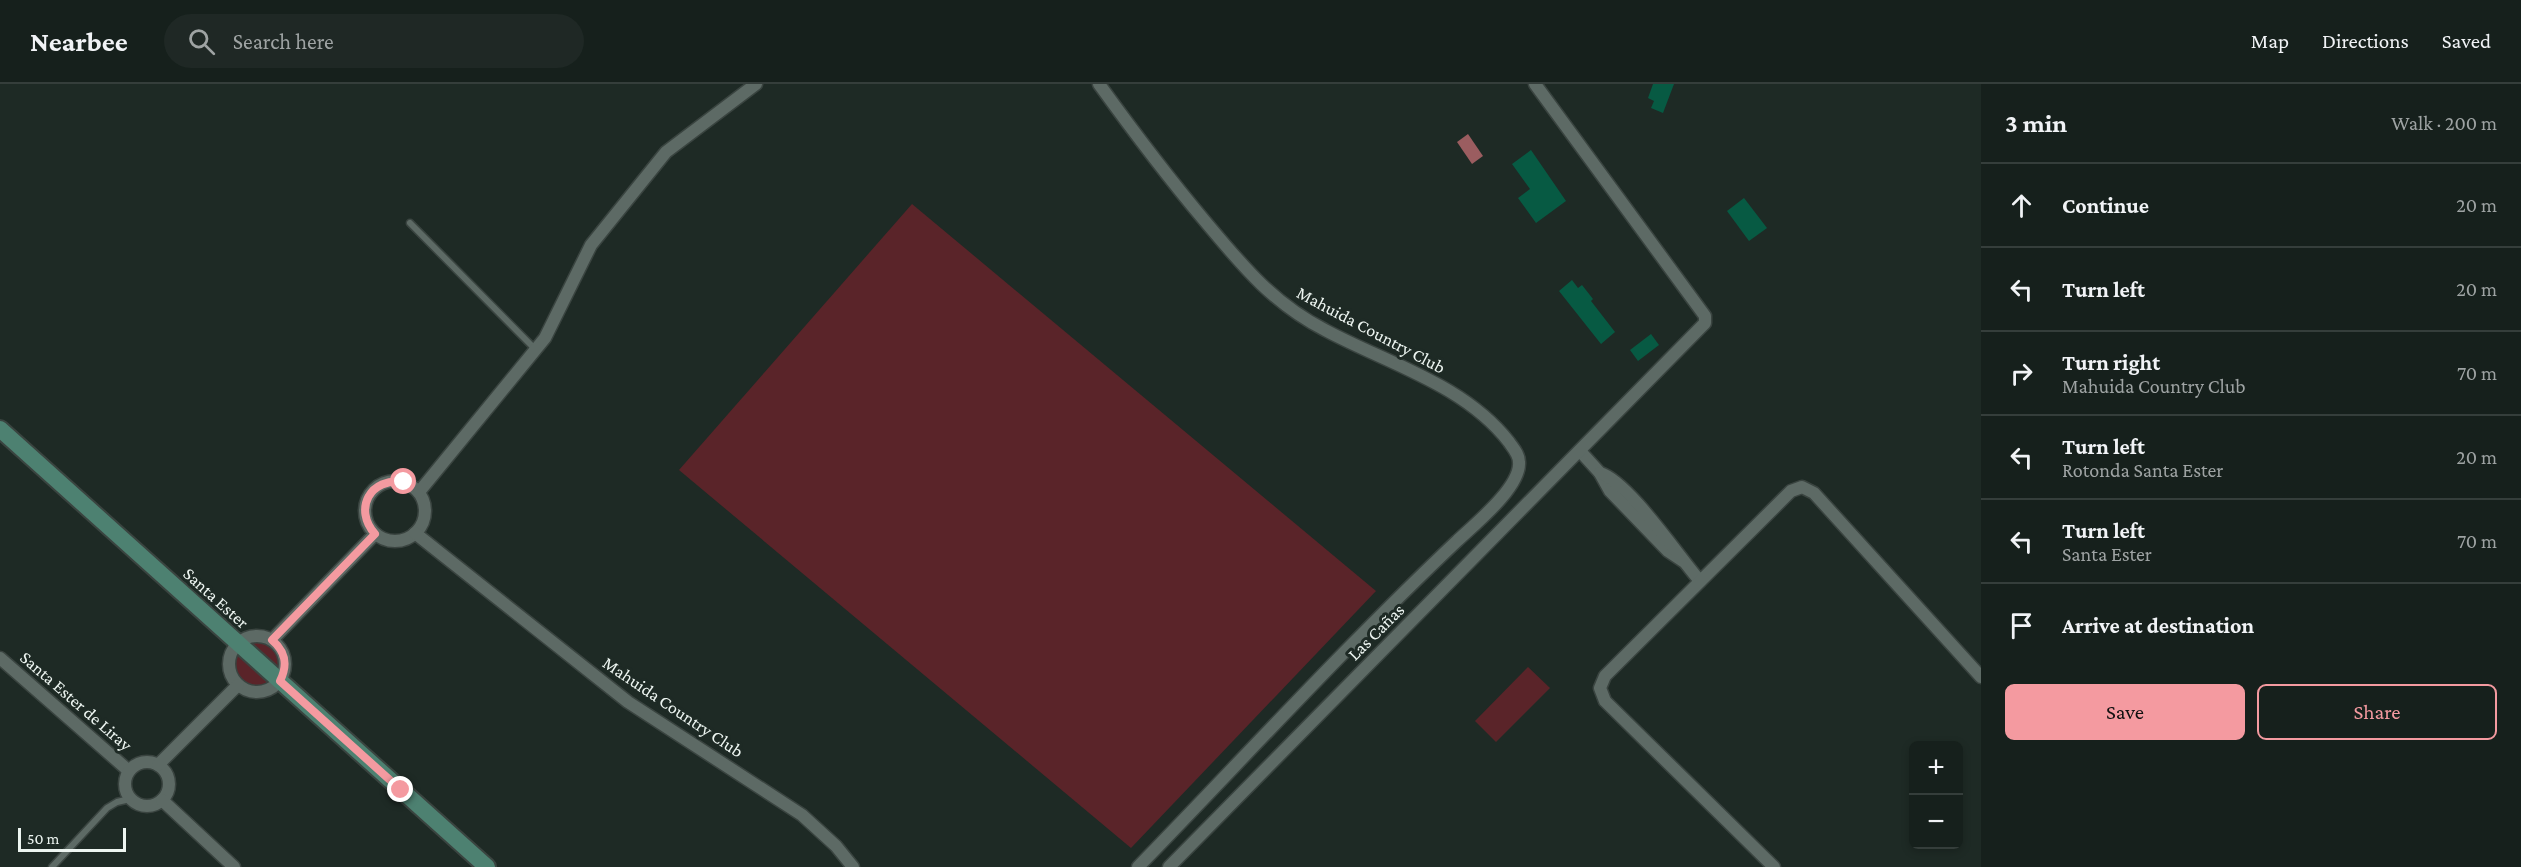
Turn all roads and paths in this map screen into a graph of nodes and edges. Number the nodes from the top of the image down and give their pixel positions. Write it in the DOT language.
graph roads {
  1 [pos="756,84"];
  2 [pos="1099,84"];
  3 [pos="1535,84"];
  4 [pos="410,223"];
  5 [pos="536,350"];
  6 [pos="0,429"];
  7 [pos="1580,451"];
  8 [pos="419,492"];
  9 [pos="415,533"];
  10 [pos="375,534"];
  11 [pos="1700,581"];
  12 [pos="272,640"];
  13 [pos="237,644"];
  14 [pos="0,658"];
  15 [pos="1981,677"];
  16 [pos="280,681"];
  17 [pos="238,685"];
  18 [pos="158,765"];
  19 [pos="129,771"];
  20 [pos="130,798"];
  21 [pos="162,800"];
  22 [pos="52,867"];
  23 [pos="234,867"];
  24 [pos="487,867"];
  25 [pos="853,867"];
  26 [pos="1138,867"];
  27 [pos="1169,867"];
  28 [pos="1774,867"];
  1 -- 5 [label="street"];
  2 -- 26 [label="street, Mahuida Country Club"];
  3 -- 7 [label="street, Las Cañas"];
  4 -- 5 [label="lane"];
  5 -- 8 [label="street"];
  6 -- 13 [label="street, Santa Ester"];
  7 -- 11 [label="street"];
  7 -- 27 [label="street, Las Cañas"];
  8 -- 9 [label="street"];
  8 -- 10 [label="street"];
  9 -- 10 [label="street"];
  9 -- 25 [label="street, Mahuida Country Club"];
  10 -- 12 [label="street"];
  11 -- 15 [label="street"];
  11 -- 28 [label="street"];
  12 -- 13 [label="street"];
  12 -- 16 [label="street"];
  13 -- 16 [label="street, Santa Ester"];
  13 -- 17 [label="street"];
  14 -- 19 [label="street, Santa Ester de Liray"];
  16 -- 17 [label="street"];
  16 -- 24 [label="street, Santa Ester"];
  17 -- 18 [label="street"];
  18 -- 19 [label="street"];
  18 -- 21 [label="street"];
  19 -- 20 [label="street"];
  20 -- 21 [label="street"];
  20 -- 22 [label="lane"];
  21 -- 23 [label="street"];
}
